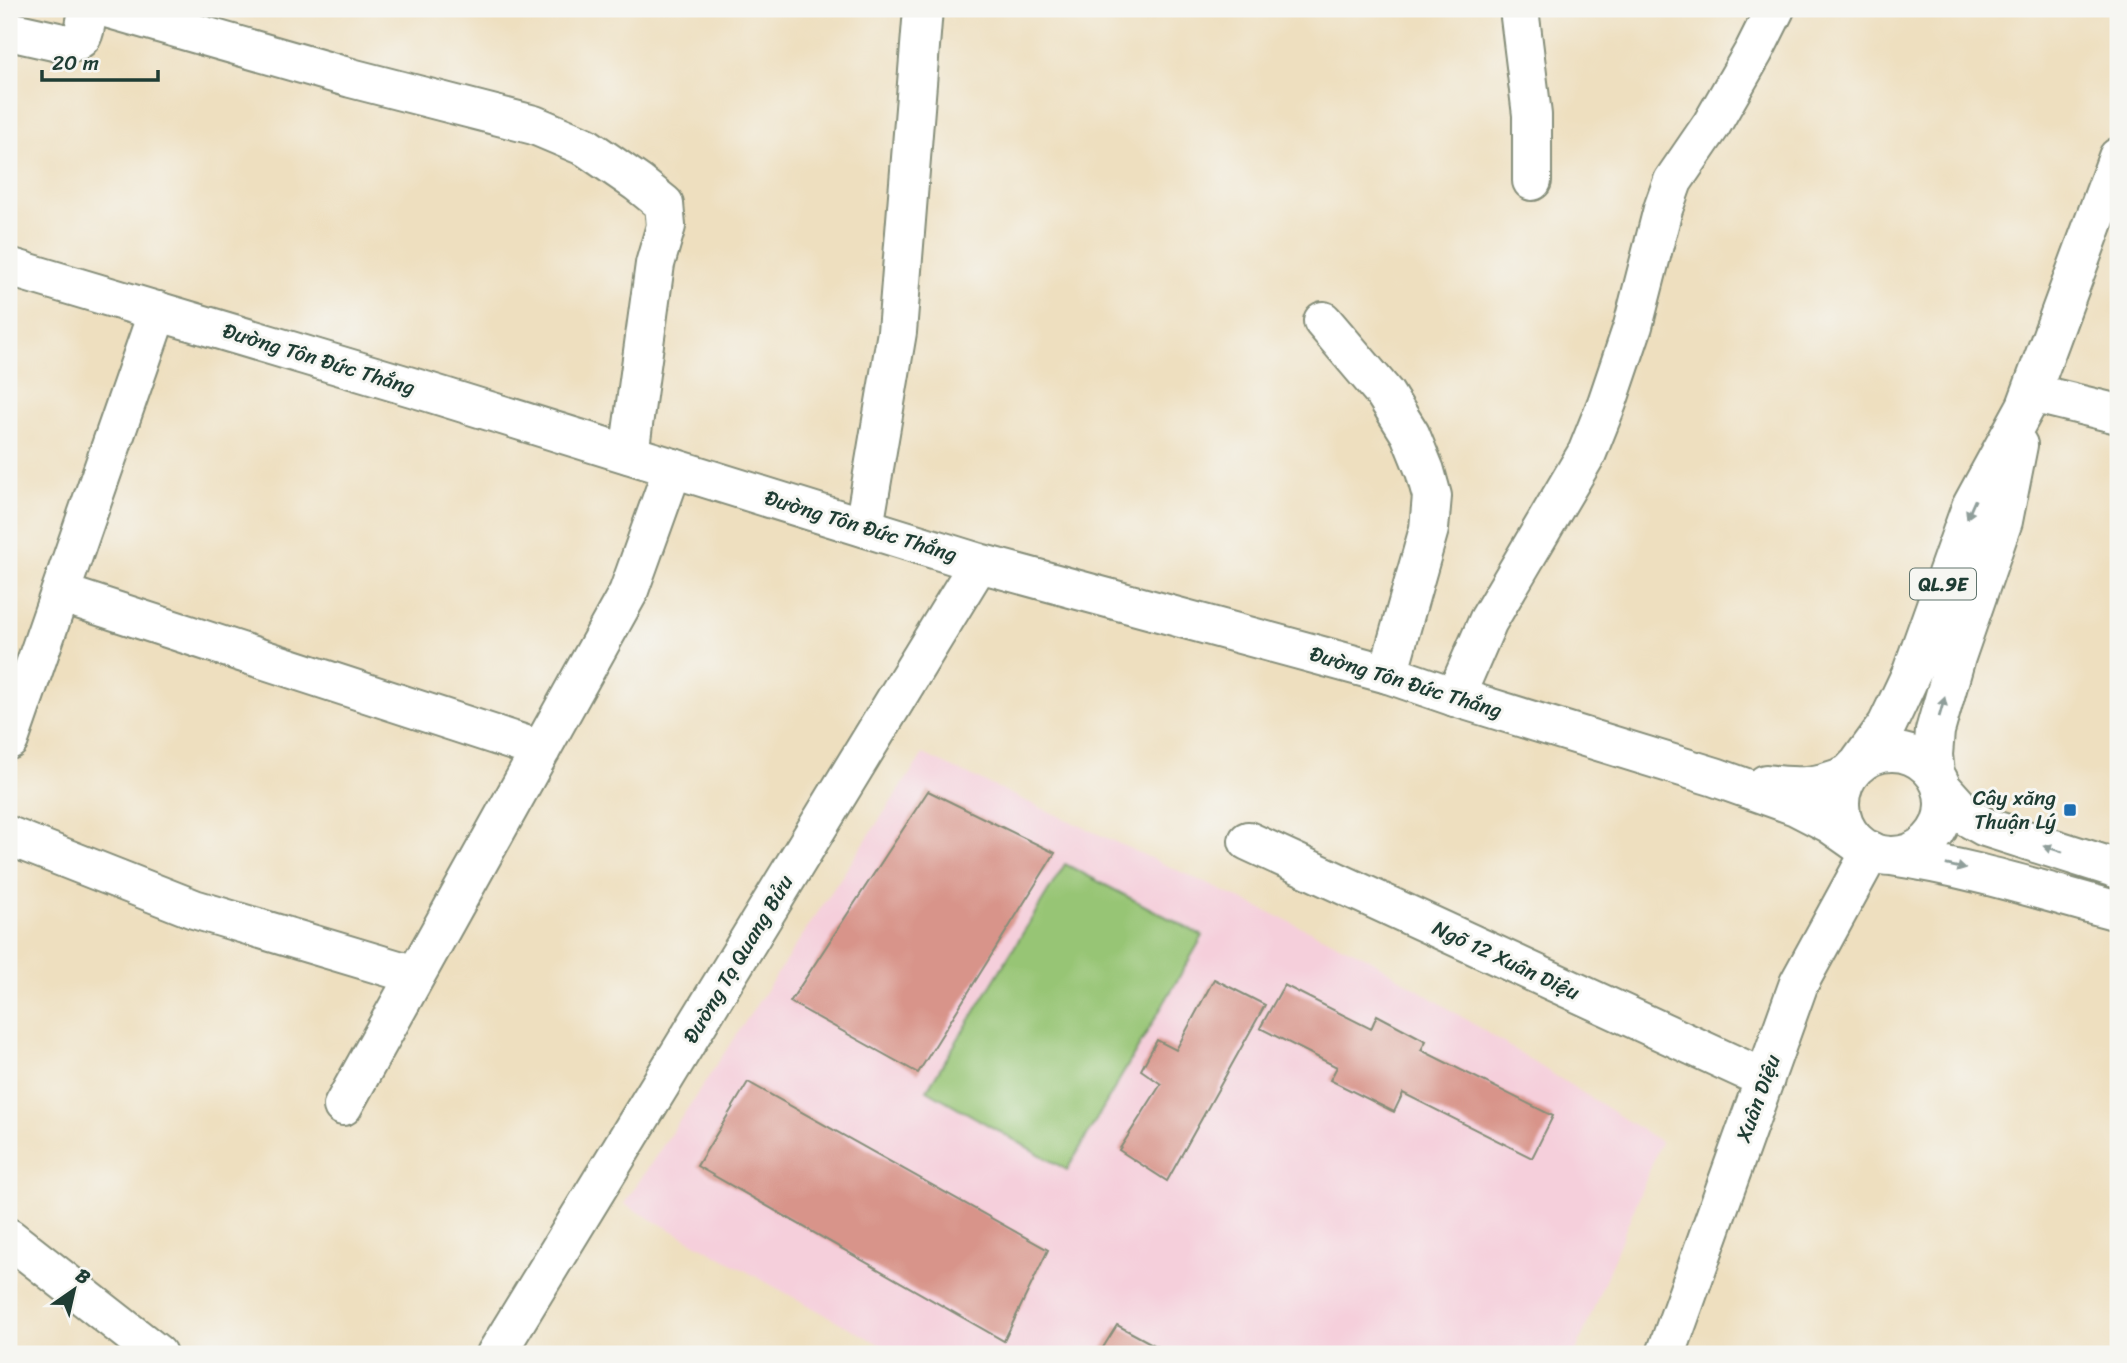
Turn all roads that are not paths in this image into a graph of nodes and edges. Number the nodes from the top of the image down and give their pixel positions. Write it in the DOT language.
graph roads {
  1 [pos="90,9"];
  2 [pos="110,9"];
  3 [pos="923,9"];
  4 [pos="1519,9"];
  5 [pos="1775,9"];
  6 [pos="9,31"];
  7 [pos="2118,157"];
  8 [pos="1532,181"];
  9 [pos="9,267"];
  10 [pos="158,312"];
  11 [pos="1323,321"];
  12 [pos="2029,399"];
  13 [pos="2118,414"];
  14 [pos="629,454"];
  15 [pos="673,468"];
  16 [pos="864,527"];
  17 [pos="979,563"];
  18 [pos="60,593"];
  19 [pos="1388,674"];
  20 [pos="1455,697"];
  21 [pos="9,740"];
  22 [pos="541,750"];
  23 [pos="1853,769"];
  24 [pos="1715,777"];
  25 [pos="1938,781"];
  26 [pos="9,836"];
  27 [pos="1248,841"];
  28 [pos="1872,850"];
  29 [pos="2118,869"];
  30 [pos="2118,911"];
  31 [pos="415,975"];
  32 [pos="1765,1079"];
  33 [pos="343,1106"];
  34 [pos="9,1238"];
  35 [pos="157,1354"];
  36 [pos="496,1354"];
  37 [pos="1666,1354"];
  1 -- 6 [label="street"];
  2 -- 14 [label="street"];
  3 -- 16 [label="street"];
  4 -- 8 [label="street"];
  5 -- 20 [label="street"];
  7 -- 12 [label="street, QL.9E"];
  9 -- 10 [label="street, Đường Tôn Đức Thắng"];
  10 -- 14 [label="street, Đường Tôn Đức Thắng"];
  10 -- 18 [label="street"];
  11 -- 19 [label="street"];
  12 -- 13 [label="street"];
  12 -- 23 [label="street, QL.9E, one-way"];
  25 -- 12 [label="street, QL.9E, one-way"];
  14 -- 15 [label="street, Đường Tôn Đức Thắng"];
  15 -- 16 [label="street, Đường Tôn Đức Thắng"];
  15 -- 22 [label="street"];
  16 -- 17 [label="street, Đường Tôn Đức Thắng"];
  17 -- 19 [label="street, Đường Tôn Đức Thắng"];
  17 -- 36 [label="street, Đường Tạ Quang Bửu"];
  18 -- 21 [label="street"];
  18 -- 22 [label="street"];
  19 -- 20 [label="street, Đường Tôn Đức Thắng"];
  20 -- 24 [label="street, Đường Tôn Đức Thắng"];
  22 -- 31 [label="street"];
  23 -- 24 [label="street"];
  23 -- 25 [label="street"];
  23 -- 28 [label="street"];
  24 -- 28 [label="street"];
  25 -- 28 [label="street"];
  29 -- 25 [label="street, one-way"];
  26 -- 31 [label="street"];
  27 -- 32 [label="street, Ngõ 12 Xuân Diệu"];
  28 -- 30 [label="street, one-way"];
  28 -- 32 [label="street, Xuân Diệu"];
  31 -- 33 [label="street"];
  32 -- 37 [label="street, Xuân Diệu"];
  34 -- 35 [label="street"];
}
